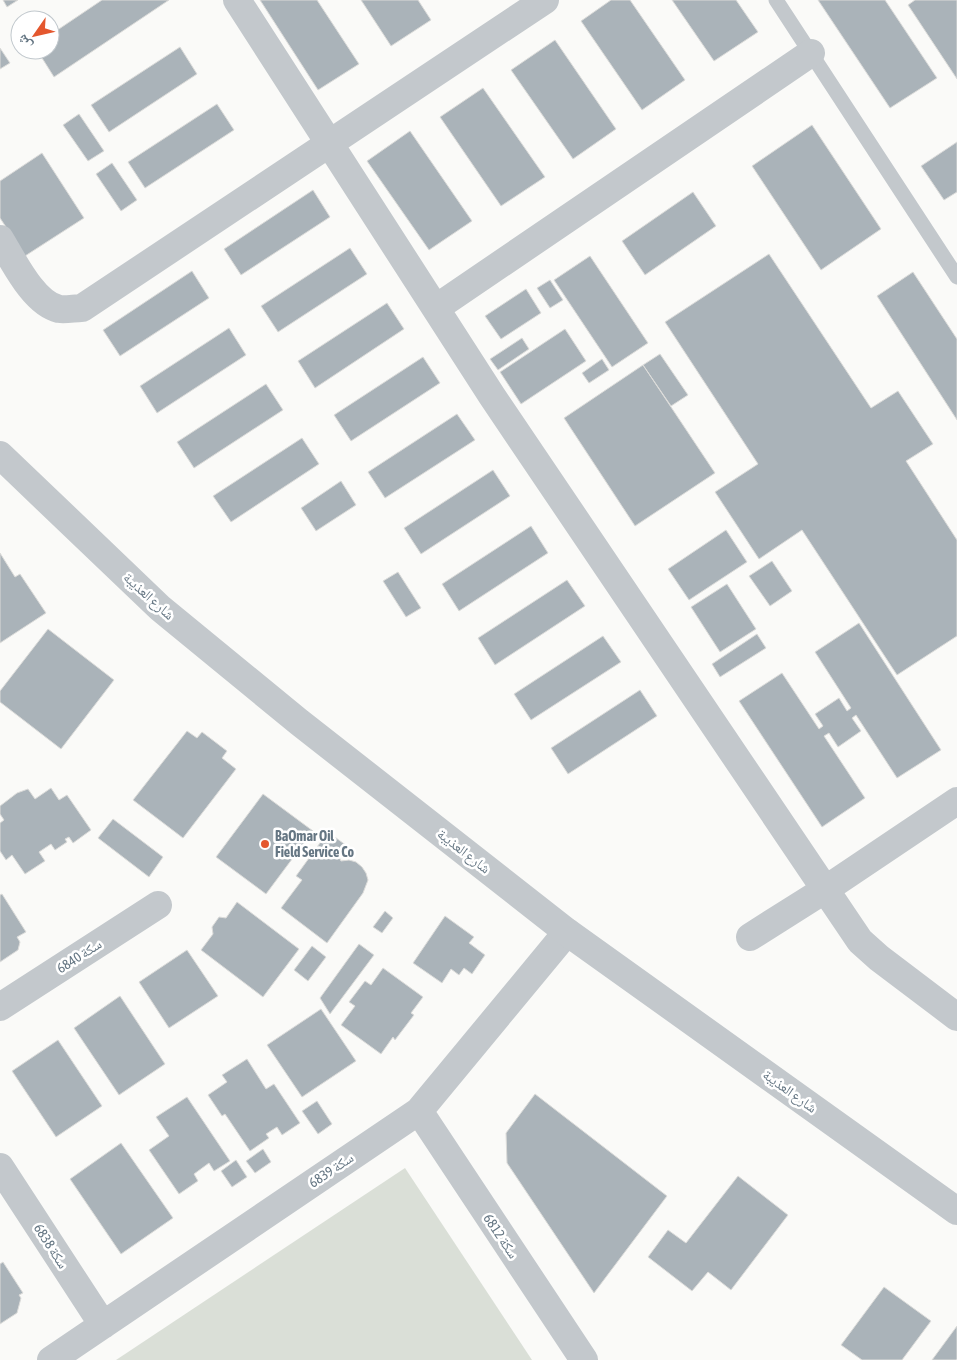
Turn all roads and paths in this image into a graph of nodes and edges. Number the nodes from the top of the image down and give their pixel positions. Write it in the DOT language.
graph roads {
  1 [pos="237,0"];
  2 [pos="545,0"];
  3 [pos="776,0"];
  4 [pos="811,53"];
  5 [pos="330,144"];
  6 [pos="0,239"];
  7 [pos="957,277"];
  8 [pos="436,308"];
  9 [pos="0,455"];
  10 [pos="957,800"];
  11 [pos="826,890"];
  12 [pos="158,905"];
  13 [pos="567,932"];
  14 [pos="750,937"];
  15 [pos="0,1007"];
  16 [pos="957,1017"];
  17 [pos="418,1111"];
  18 [pos="0,1168"];
  19 [pos="957,1211"];
  20 [pos="103,1325"];
  21 [pos="51,1360"];
  22 [pos="584,1360"];
  1 -- 5 [label="street"];
  2 -- 5 [label="street"];
  3 -- 4 [label="lane"];
  4 -- 7 [label="lane"];
  4 -- 8 [label="street"];
  5 -- 6 [label="street"];
  5 -- 8 [label="street"];
  8 -- 11 [label="street"];
  9 -- 13 [label="street, شارع العذيبة"];
  10 -- 11 [label="street"];
  11 -- 14 [label="street"];
  11 -- 16 [label="street"];
  12 -- 15 [label="street, سكة 6840"];
  13 -- 17 [label="street, سكة 6839"];
  13 -- 19 [label="street, شارع العذيبة"];
  17 -- 20 [label="street, سكة 6839"];
  17 -- 22 [label="street, سكة 6812"];
  18 -- 20 [label="street, سكة 6838"];
  20 -- 21 [label="street, سكة 6839"];
}
